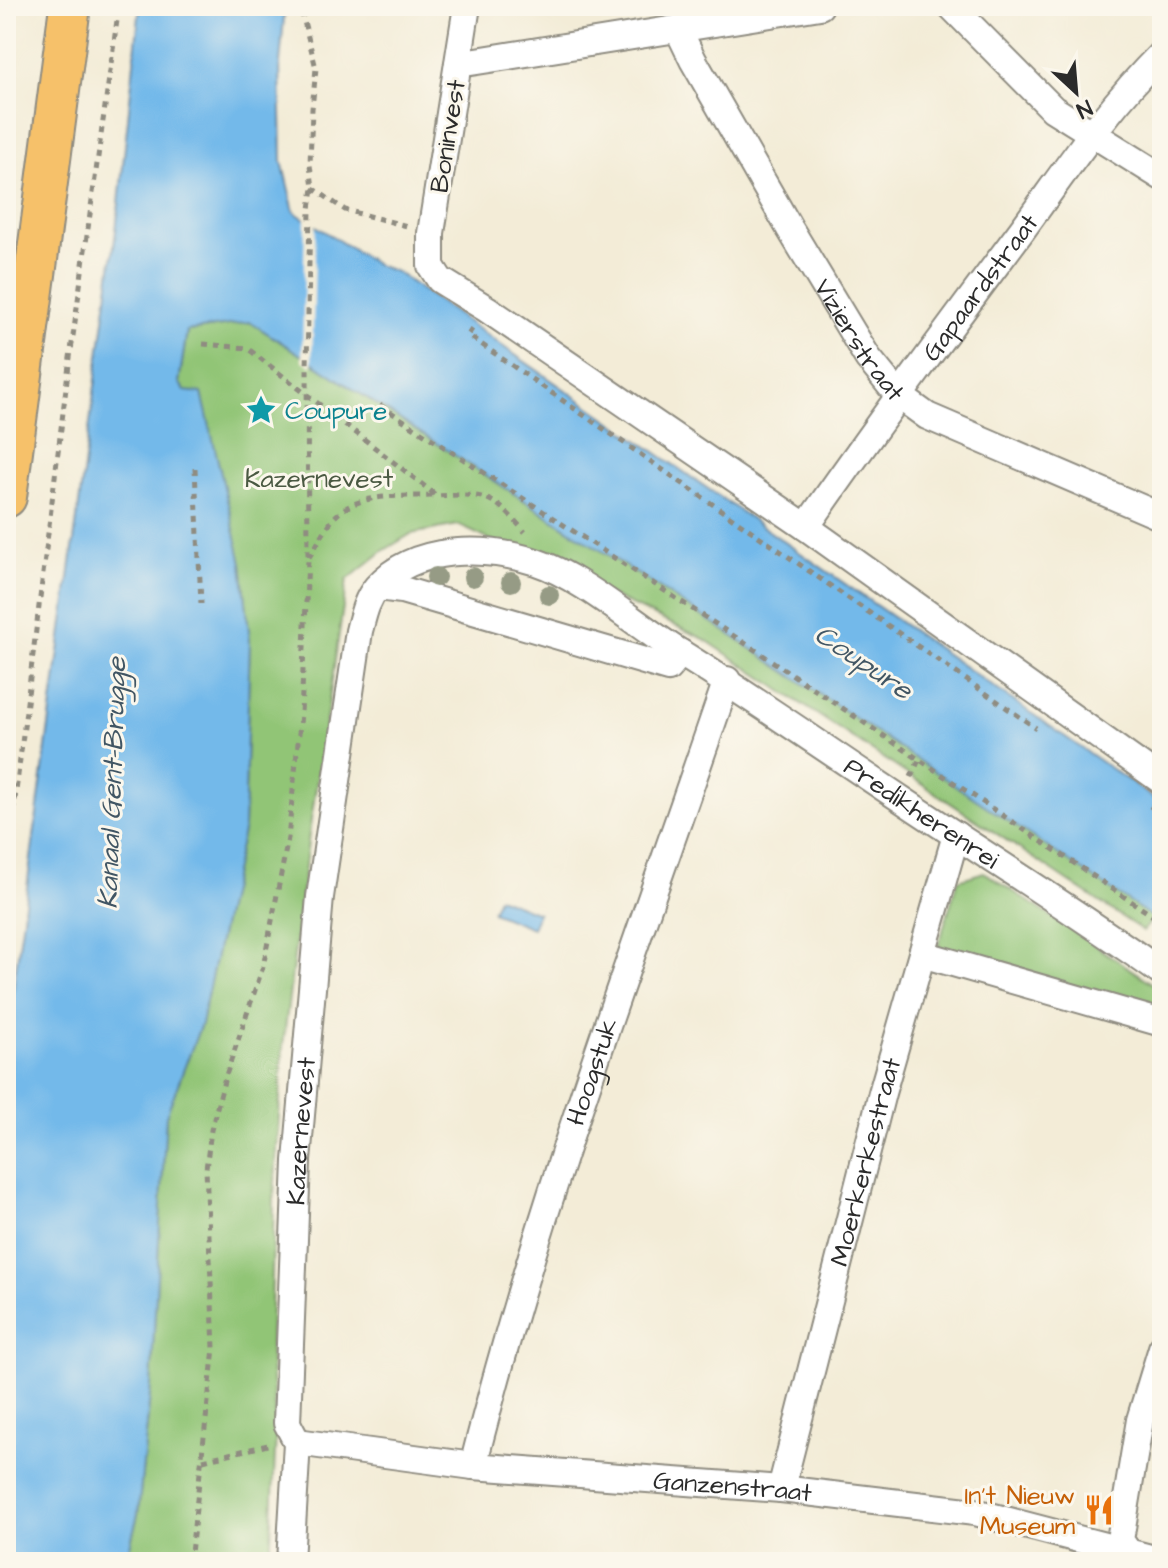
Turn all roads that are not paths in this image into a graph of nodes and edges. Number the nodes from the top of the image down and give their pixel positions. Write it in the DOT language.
graph roads {
  1 [pos="70,6"];
  2 [pos="467,6"];
  3 [pos="820,6"];
  4 [pos="951,6"];
  5 [pos="678,29"];
  6 [pos="1162,53"];
  7 [pos="458,64"];
  8 [pos="1091,133"];
  9 [pos="1162,177"];
  10 [pos="898,395"];
  11 [pos="6,497"];
  12 [pos="1162,517"];
  13 [pos="806,527"];
  14 [pos="372,596"];
  15 [pos="681,653"];
  16 [pos="727,680"];
  17 [pos="1162,781"];
  18 [pos="956,835"];
  19 [pos="922,954"];
  20 [pos="1162,973"];
  21 [pos="1162,1023"];
  22 [pos="1162,1348"];
  23 [pos="297,1442"];
  24 [pos="473,1466"];
  25 [pos="781,1489"];
  26 [pos="1130,1556"];
  27 [pos="1162,1561"];
  28 [pos="290,1562"];
  1 -- 11 [label="main road"];
  2 -- 7 [label="street, Boninvest"];
  3 -- 5 [label="street"];
  4 -- 8 [label="street"];
  5 -- 7 [label="street"];
  5 -- 10 [label="street, Vizierstraat"];
  6 -- 8 [label="street, Gapaardstraat"];
  7 -- 13 [label="street, Boninvest"];
  8 -- 9 [label="street"];
  8 -- 10 [label="street, Gapaardstraat"];
  10 -- 12 [label="street, Vizierstraat"];
  10 -- 13 [label="street, Gapaardstraat"];
  13 -- 17 [label="street"];
  14 -- 15 [label="street"];
  14 -- 15 [label="street, Predikherenrei"];
  14 -- 23 [label="street, Kazernevest"];
  15 -- 16 [label="street, Predikherenrei"];
  16 -- 18 [label="street, Predikherenrei"];
  16 -- 24 [label="street, Hoogstuk"];
  18 -- 19 [label="street, Moerkerkestraat"];
  18 -- 20 [label="street, Predikherenrei"];
  19 -- 21 [label="street"];
  19 -- 25 [label="street, Moerkerkestraat"];
  22 -- 26 [label="street"];
  23 -- 24 [label="street, Ganzenstraat"];
  23 -- 28 [label="street, Kazernevest"];
  24 -- 25 [label="street, Ganzenstraat"];
  25 -- 26 [label="street, Ganzenstraat"];
  26 -- 27 [label="street, Ganzenstraat"];
}
